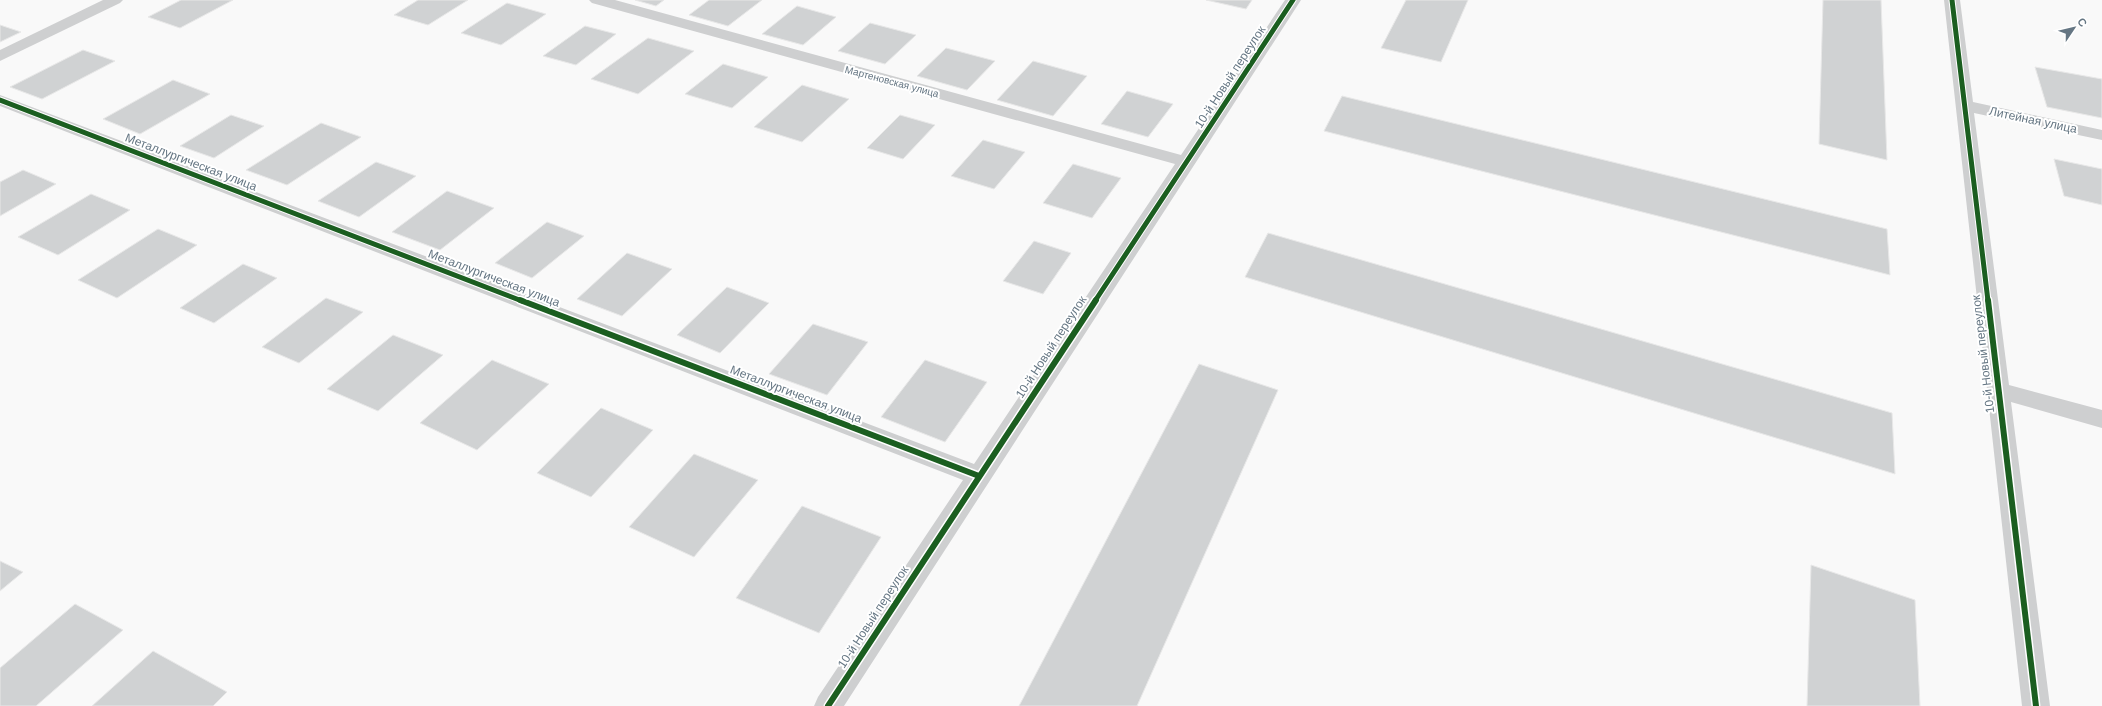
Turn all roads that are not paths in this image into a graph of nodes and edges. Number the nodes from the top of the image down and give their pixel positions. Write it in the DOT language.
graph roads {
  1 [pos="115,0"];
  2 [pos="597,0"];
  3 [pos="1293,0"];
  4 [pos="1952,0"];
  5 [pos="0,56"];
  6 [pos="0,100"];
  7 [pos="1965,106"];
  8 [pos="2102,135"];
  9 [pos="1187,162"];
  10 [pos="1998,390"];
  11 [pos="2102,419"];
  12 [pos="979,476"];
  13 [pos="828,706"];
  14 [pos="2036,706"];
  1 -- 5 [label="street"];
  2 -- 9 [label="street, Мартеновская улица"];
  3 -- 9 [label="street, 10-й Новый переулок"];
  4 -- 7 [label="street, 10-й Новый переулок"];
  6 -- 12 [label="street, Металлургическая улица"];
  7 -- 8 [label="street, Литейная улица"];
  7 -- 10 [label="street, 10-й Новый переулок"];
  9 -- 12 [label="street, 10-й Новый переулок"];
  10 -- 11 [label="street"];
  10 -- 14 [label="street, 10-й Новый переулок"];
  12 -- 13 [label="street, 10-й Новый переулок"];
}
